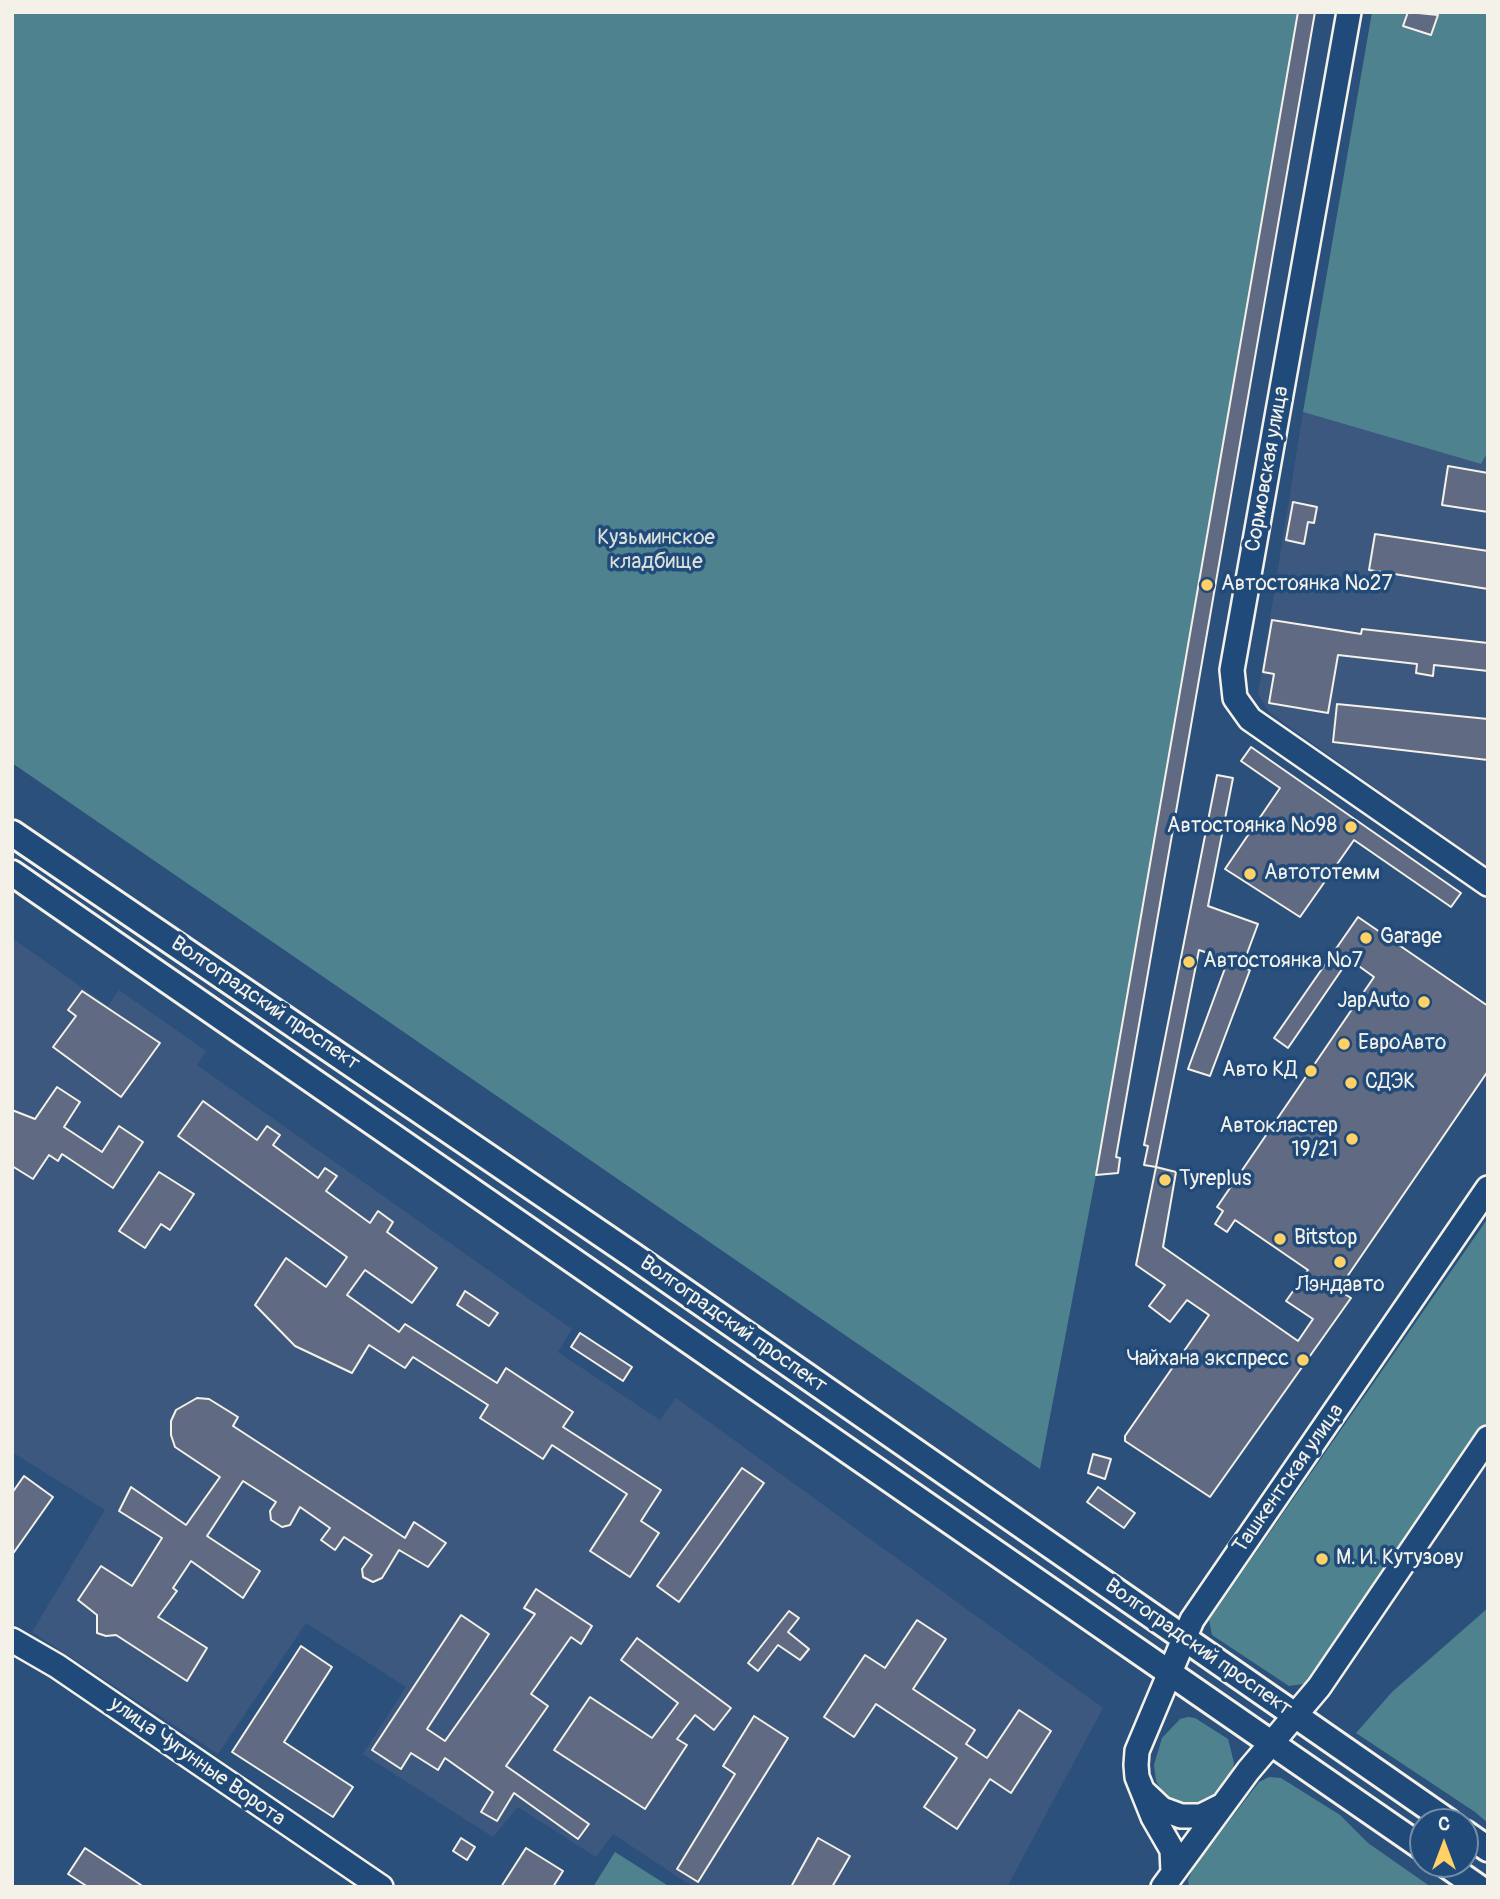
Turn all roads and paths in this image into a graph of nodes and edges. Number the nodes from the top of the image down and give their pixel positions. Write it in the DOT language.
graph roads {
  1 [pos="1349,12"];
  2 [pos="12,833"];
  3 [pos="12,873"];
  4 [pos="1488,884"];
  5 [pos="1488,1188"];
  6 [pos="1488,1438"];
  7 [pos="1184,1639"];
  8 [pos="12,1640"];
  9 [pos="1171,1674"];
  10 [pos="1295,1715"];
  11 [pos="1271,1744"];
  12 [pos="1141,1789"];
  13 [pos="1227,1799"];
  14 [pos="1429,1808"];
  15 [pos="1409,1839"];
  16 [pos="1168,1879"];
  17 [pos="381,1887"];
  1 -- 4 [label="street, Сормовская улица"];
  2 -- 7 [label="main road, Волгоградский проспект"];
  3 -- 9 [label="main road, Волгоградский проспект"];
  5 -- 7 [label="street, Ташкентская улица"];
  6 -- 10 [label="street, Ташкентская улица"];
  7 -- 9 [label="street, Ташкентская улица"];
  7 -- 10 [label="main road, Волгоградский проспект"];
  8 -- 17 [label="street, улица Чугунные Ворота"];
  9 -- 11 [label="main road, Волгоградский проспект"];
  9 -- 12 [label="street, Ташкентская улица"];
  10 -- 11 [label="street, Ташкентская улица"];
  10 -- 14 [label="main road, Волгоградский проспект"];
  11 -- 13 [label="street, Ташкентская улица"];
  11 -- 15 [label="main road, Волгоградский проспект"];
  12 -- 13 [label="street, Ташкентская улица"];
  12 -- 16 [label="street, Ташкентская улица"];
  13 -- 16 [label="street, Ташкентская улица"];
}
